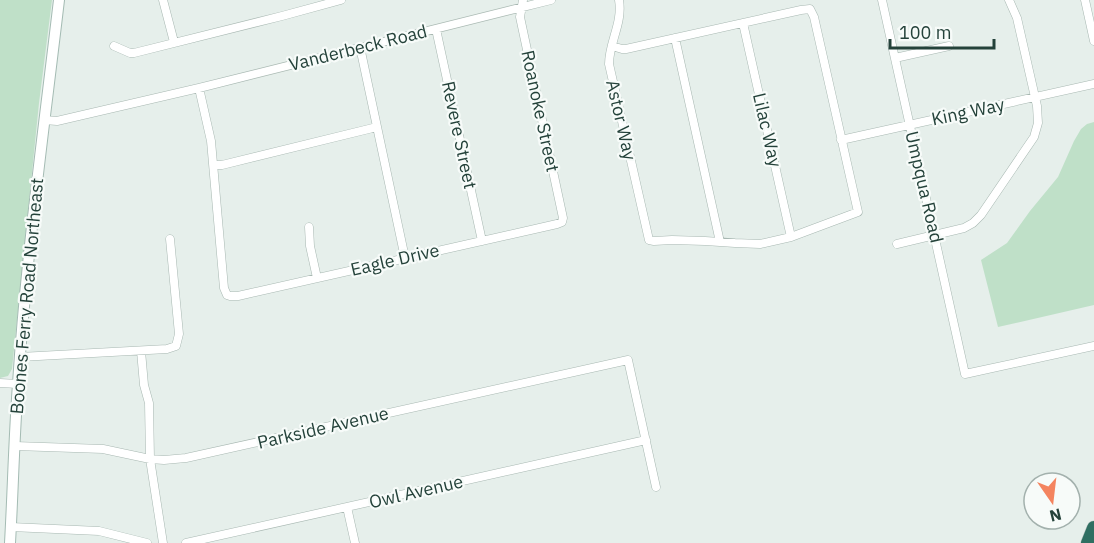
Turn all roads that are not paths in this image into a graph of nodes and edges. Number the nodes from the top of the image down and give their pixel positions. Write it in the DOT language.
graph roads {
  1 [pos="59,0"];
  2 [pos="163,0"];
  3 [pos="341,0"];
  4 [pos="551,0"];
  5 [pos="619,0"];
  6 [pos="882,0"];
  7 [pos="1009,0"];
  8 [pos="1085,0"];
  9 [pos="522,4"];
  10 [pos="743,23"];
  11 [pos="436,28"];
  12 [pos="675,38"];
  13 [pos="1094,41"];
  14 [pos="174,42"];
  15 [pos="114,46"];
  16 [pos="612,46"];
  17 [pos="950,46"];
  18 [pos="360,47"];
  19 [pos="895,58"];
  20 [pos="1094,84"];
  21 [pos="198,88"];
  22 [pos="1035,98"];
  23 [pos="44,120"];
  24 [pos="910,125"];
  25 [pos="377,127"];
  26 [pos="842,140"];
  27 [pos="214,165"];
  28 [pos="562,222"];
  29 [pos="309,227"];
  30 [pos="935,235"];
  31 [pos="791,237"];
  32 [pos="170,239"];
  33 [pos="482,240"];
  34 [pos="720,242"];
  35 [pos="897,244"];
  36 [pos="405,258"];
  37 [pos="317,278"];
  38 [pos="1094,346"];
  39 [pos="141,351"];
  40 [pos="20,357"];
  41 [pos="0,383"];
  42 [pos="18,384"];
  43 [pos="646,440"];
  44 [pos="15,446"];
  45 [pos="150,459"];
  46 [pos="656,487"];
  47 [pos="347,507"];
  48 [pos="11,527"];
  49 [pos="1094,528"];
  50 [pos="10,543"];
  51 [pos="147,543"];
  52 [pos="163,543"];
  53 [pos="186,543"];
  54 [pos="355,543"];
  55 [pos="1088,543"];
  1 -- 23 [label="main road, Boones Ferry Road Northeast"];
  2 -- 14 [label="street"];
  3 -- 14 [label="street"];
  4 -- 9 [label="street, Vanderbeck Road"];
  5 -- 16 [label="street, Astor Way"];
  6 -- 19 [label="street, Umpqua Road"];
  7 -- 22 [label="street"];
  8 -- 13 [label="street"];
  9 -- 11 [label="street, Vanderbeck Road"];
  9 -- 28 [label="street, Roanoke Street"];
  10 -- 12 [label="street"];
  10 -- 26 [label="street"];
  10 -- 31 [label="street, Lilac Way"];
  11 -- 18 [label="street, Vanderbeck Road"];
  11 -- 33 [label="street, Revere Street"];
  12 -- 16 [label="street"];
  12 -- 34 [label="street"];
  14 -- 15 [label="street"];
  16 -- 34 [label="street, Astor Way"];
  17 -- 19 [label="street"];
  18 -- 21 [label="street, Vanderbeck Road"];
  18 -- 25 [label="street"];
  19 -- 24 [label="street, Umpqua Road"];
  20 -- 22 [label="street, King Way"];
  21 -- 23 [label="street, Vanderbeck Road"];
  21 -- 27 [label="street"];
  22 -- 24 [label="street, King Way"];
  22 -- 30 [label="street"];
  23 -- 40 [label="main road, Boones Ferry Road Northeast"];
  24 -- 26 [label="street, King Way"];
  24 -- 30 [label="street, Umpqua Road"];
  25 -- 27 [label="street"];
  25 -- 36 [label="street"];
  26 -- 31 [label="street"];
  27 -- 37 [label="street, Eagle Drive"];
  28 -- 33 [label="street, Eagle Drive"];
  29 -- 37 [label="street"];
  30 -- 35 [label="street"];
  30 -- 38 [label="street, Umpqua Road"];
  31 -- 34 [label="street"];
  32 -- 39 [label="street"];
  33 -- 36 [label="street, Eagle Drive"];
  36 -- 37 [label="street, Eagle Drive"];
  39 -- 40 [label="street"];
  39 -- 45 [label="street"];
  40 -- 42 [label="main road, Boones Ferry Road Northeast"];
  41 -- 42 [label="street"];
  42 -- 44 [label="main road, Boones Ferry Road Northeast"];
  43 -- 45 [label="street, Parkside Avenue"];
  43 -- 46 [label="street"];
  43 -- 47 [label="street, Owl Avenue"];
  44 -- 45 [label="street, Parkside Avenue"];
  44 -- 48 [label="main road, Boones Ferry Road Northeast"];
  45 -- 52 [label="street"];
  47 -- 53 [label="street, Owl Avenue"];
  47 -- 54 [label="street"];
  48 -- 50 [label="main road, Boones Ferry Road Northeast"];
  48 -- 51 [label="street"];
  49 -- 55 [label="highway"];
}
